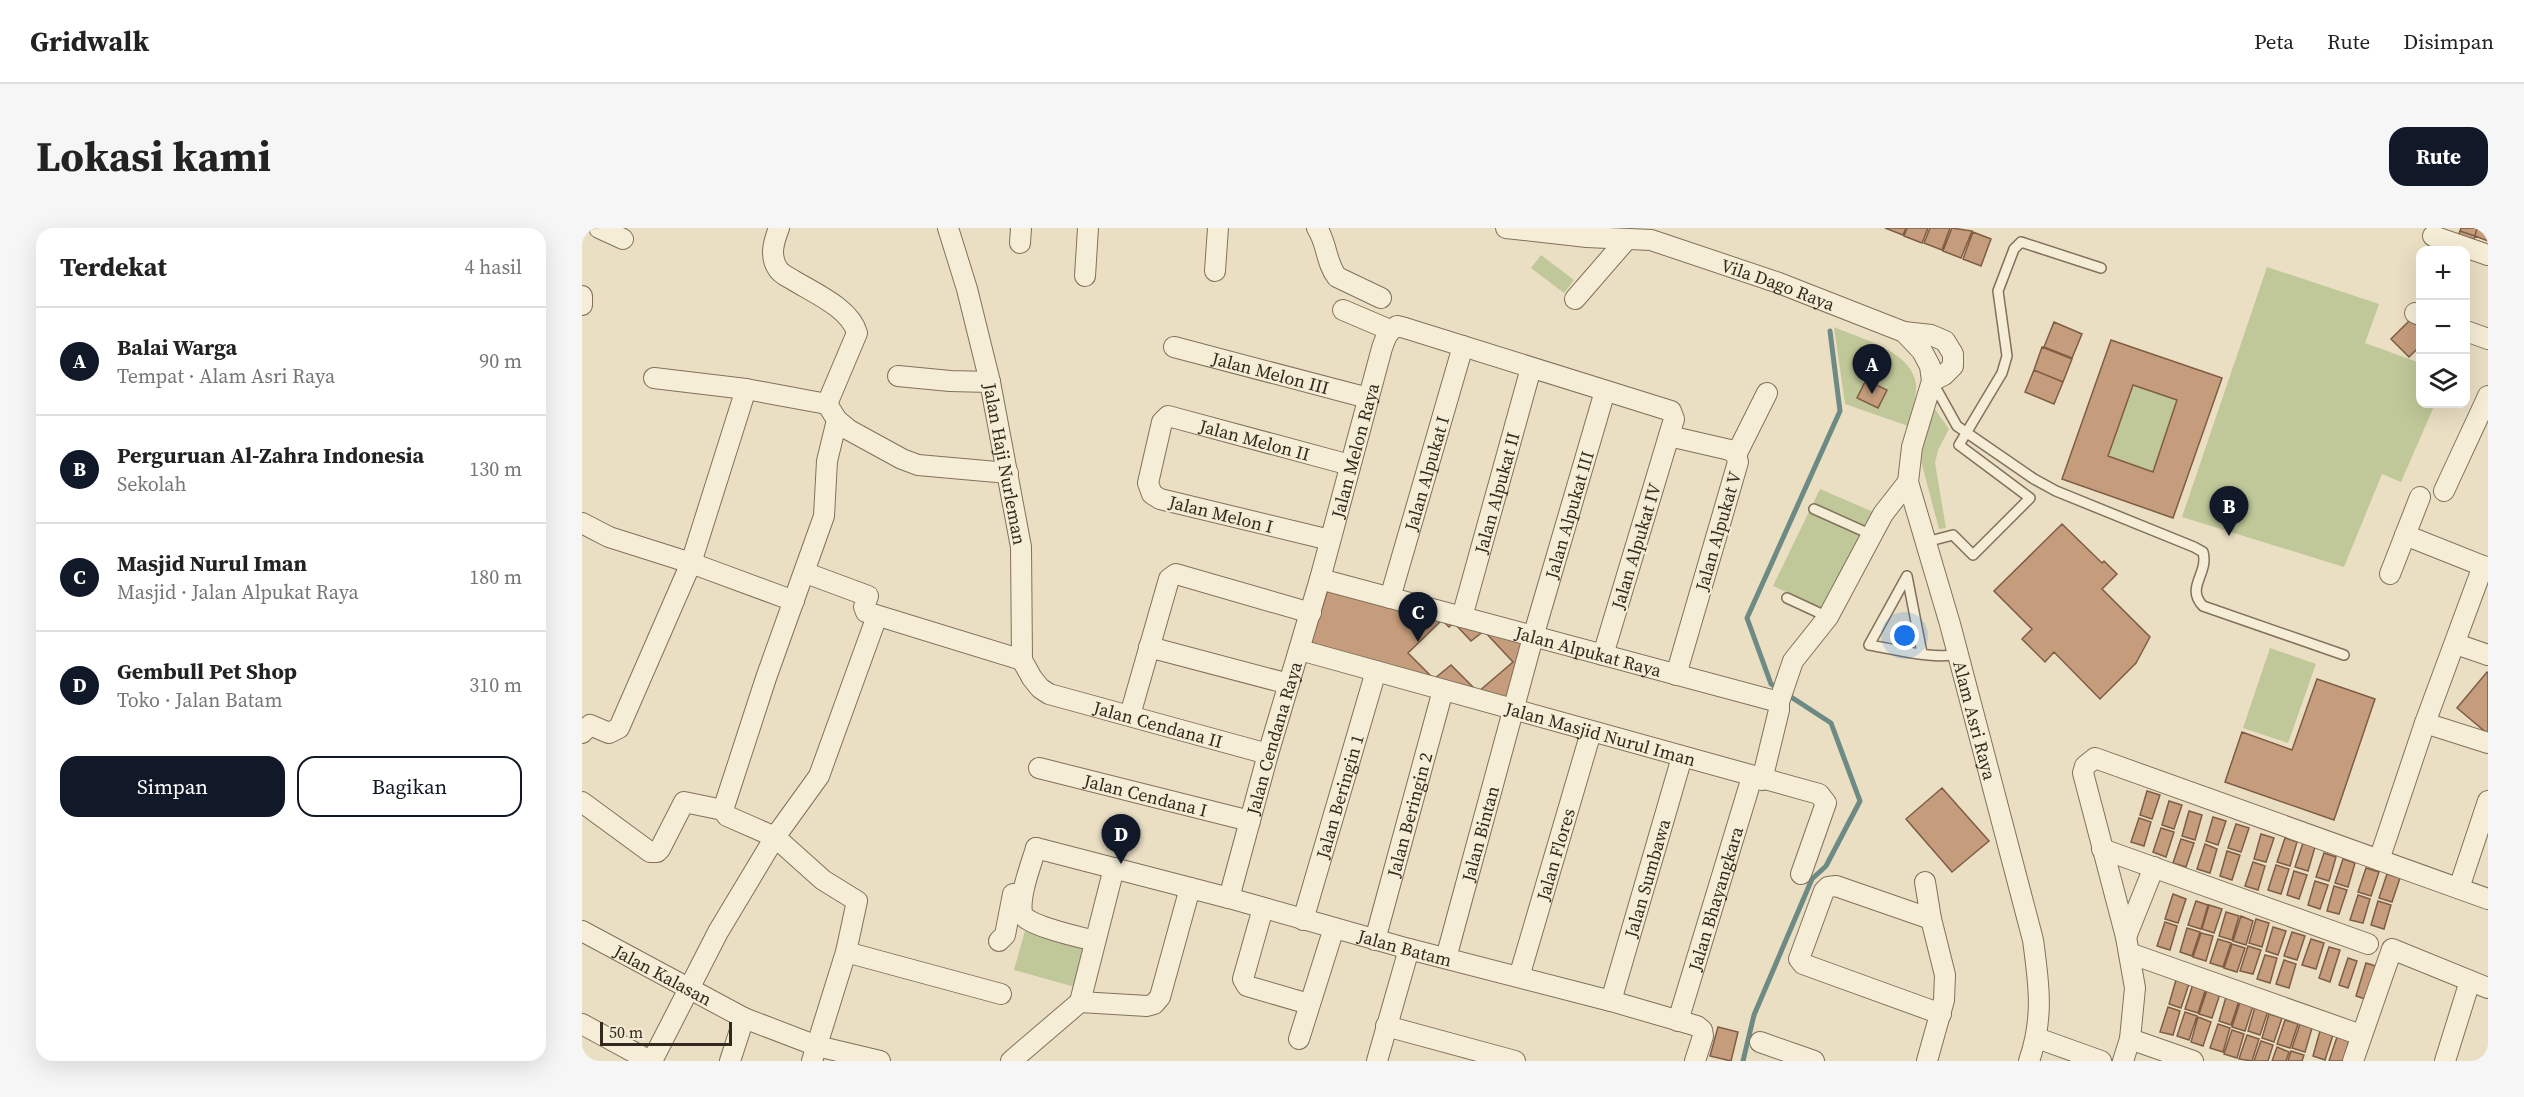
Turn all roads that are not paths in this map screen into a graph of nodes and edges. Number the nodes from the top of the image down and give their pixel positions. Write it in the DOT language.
graph roads {
  1 [pos="600,228"];
  2 [pos="779,228"];
  3 [pos="948,228"];
  4 [pos="1088,228"];
  5 [pos="1218,228"];
  6 [pos="1317,228"];
  7 [pos="1511,228"];
  8 [pos="1638,236"];
  9 [pos="2433,236"];
  10 [pos="623,239"];
  11 [pos="2488,255"];
  12 [pos="2101,268"];
  13 [pos="1215,272"];
  14 [pos="1085,276"];
  15 [pos="582,296"];
  16 [pos="1381,298"];
  17 [pos="1575,299"];
  18 [pos="582,305"];
  19 [pos="1344,310"];
  20 [pos="1394,328"];
  21 [pos="2470,332"];
  22 [pos="2488,339"];
  23 [pos="1463,346"];
  24 [pos="1174,347"];
  25 [pos="1531,368"];
  26 [pos="898,376"];
  27 [pos="654,378"];
  28 [pos="1932,381"];
  29 [pos="990,382"];
  30 [pos="746,389"];
  31 [pos="1605,391"];
  32 [pos="1767,393"];
  33 [pos="2488,396"];
  34 [pos="1368,398"];
  35 [pos="832,412"];
  36 [pos="1162,422"];
  37 [pos="1967,434"];
  38 [pos="1668,436"];
  39 [pos="1736,455"];
  40 [pos="1350,465"];
  41 [pos="1008,473"];
  42 [pos="1908,482"];
  43 [pos="2444,491"];
  44 [pos="2420,496"];
  45 [pos="1814,509"];
  46 [pos="582,523"];
  47 [pos="1872,535"];
  48 [pos="2405,535"];
  49 [pos="1330,540"];
  50 [pos="1926,542"];
  51 [pos="691,563"];
  52 [pos="2486,567"];
  53 [pos="806,573"];
  54 [pos="2390,574"];
  55 [pos="1320,579"];
  56 [pos="1390,598"];
  57 [pos="1787,598"];
  58 [pos="794,601"];
  59 [pos="1311,613"];
  60 [pos="877,616"];
  61 [pos="1462,617"];
  62 [pos="1828,617"];
  63 [pos="1533,637"];
  64 [pos="2456,644"];
  65 [pos="1149,647"];
  66 [pos="1300,650"];
  67 [pos="1922,653"];
  68 [pos="1958,654"];
  69 [pos="2344,655"];
  70 [pos="2488,655"];
  71 [pos="1603,656"];
  72 [pos="1022,660"];
  73 [pos="1376,671"];
  74 [pos="1676,675"];
  75 [pos="1289,684"];
  76 [pos="1443,690"];
  77 [pos="1779,702"];
  78 [pos="1514,709"];
  79 [pos="1130,715"];
  80 [pos="2426,723"];
  81 [pos="1591,732"];
  82 [pos="582,733"];
  83 [pos="2488,742"];
  84 [pos="1268,754"];
  85 [pos="1682,757"];
  86 [pos="1039,768"];
  87 [pos="1757,778"];
  88 [pos="2488,801"];
  89 [pos="582,802"];
  90 [pos="723,810"];
  91 [pos="1250,821"];
  92 [pos="775,837"];
  93 [pos="1036,848"];
  94 [pos="2102,849"];
  95 [pos="2379,860"];
  96 [pos="2154,867"];
  97 [pos="1114,868"];
  98 [pos="1801,874"];
  99 [pos="1925,882"];
  100 [pos="1190,888"];
  101 [pos="2459,888"];
  102 [pos="1229,898"];
  103 [pos="2488,899"];
  104 [pos="1263,908"];
  105 [pos="1931,919"];
  106 [pos="1304,920"];
  107 [pos="1334,928"];
  108 [pos="582,931"];
  109 [pos="1375,940"];
  110 [pos="999,941"];
  111 [pos="1095,941"];
  112 [pos="2368,944"];
  113 [pos="2128,945"];
  114 [pos="1409,949"];
  115 [pos="846,952"];
  116 [pos="1446,958"];
  117 [pos="1519,977"];
  118 [pos="2479,985"];
  119 [pos="688,987"];
  120 [pos="1001,994"];
  121 [pos="1611,1001"];
  122 [pos="1080,1002"];
  123 [pos="1309,1004"];
  124 [pos="1941,1014"];
  125 [pos="744,1018"];
  126 [pos="582,1024"];
  127 [pos="1688,1024"];
  128 [pos="1386,1026"];
  129 [pos="2361,1035"];
  130 [pos="2037,1038"];
  131 [pos="1299,1039"];
  132 [pos="2130,1039"];
  133 [pos="1760,1042"];
  134 [pos="814,1054"];
  135 [pos="651,1061"];
  136 [pos="730,1061"];
  137 [pos="880,1061"];
  138 [pos="1011,1061"];
  139 [pos="1377,1061"];
  140 [pos="1515,1061"];
  141 [pos="1695,1061"];
  142 [pos="1812,1061"];
  143 [pos="1927,1061"];
  144 [pos="2030,1061"];
  145 [pos="2101,1061"];
  146 [pos="2123,1061"];
  147 [pos="2193,1061"];
  148 [pos="2353,1061"];
  149 [pos="2445,1061"];
  1 -- 10 [label="street"];
  2 -- 35 [label="street"];
  3 -- 29 [label="street, Jalan Haji Nurleman"];
  4 -- 14 [label="street"];
  5 -- 13 [label="street"];
  6 -- 16 [label="street"];
  7 -- 8 [label="street, Vila Dago Raya"];
  8 -- 17 [label="street"];
  8 -- 28 [label="street, Vila Dago Raya"];
  9 -- 11 [label="street"];
  12 -- 37 [label="lane"];
  15 -- 18 [label="street"];
  19 -- 20 [label="street"];
  20 -- 23 [label="street"];
  20 -- 34 [label="street, Jalan Melon Raya"];
  21 -- 22 [label="street"];
  23 -- 25 [label="street"];
  23 -- 56 [label="street, Jalan Alpukat I"];
  24 -- 34 [label="street, Jalan Melon III"];
  25 -- 31 [label="street"];
  25 -- 61 [label="street, Jalan Alpukat II"];
  26 -- 29 [label="street"];
  27 -- 30 [label="street"];
  28 -- 37 [label="lane"];
  28 -- 42 [label="street, Alam Asri Raya"];
  29 -- 41 [label="street, Jalan Haji Nurleman"];
  30 -- 35 [label="street"];
  30 -- 51 [label="street"];
  31 -- 38 [label="street, Jalan Alpukat IV"];
  31 -- 63 [label="street, Jalan Alpukat III"];
  32 -- 39 [label="street"];
  33 -- 43 [label="street"];
  34 -- 40 [label="street, Jalan Melon Raya"];
  35 -- 41 [label="street"];
  35 -- 53 [label="street"];
  36 -- 40 [label="street, Jalan Melon II"];
  36 -- 49 [label="street, Jalan Melon I"];
  37 -- 50 [label="lane"];
  37 -- 69 [label="lane"];
  38 -- 39 [label="street, Jalan Alpukat V"];
  38 -- 71 [label="street, Jalan Alpukat IV"];
  39 -- 74 [label="street, Jalan Alpukat V"];
  40 -- 49 [label="street, Jalan Melon Raya"];
  41 -- 72 [label="street, Jalan Haji Nurleman"];
  42 -- 47 [label="street"];
  42 -- 50 [label="street, Alam Asri Raya"];
  44 -- 48 [label="street"];
  45 -- 47 [label="lane"];
  46 -- 51 [label="street"];
  47 -- 62 [label="street"];
  48 -- 52 [label="street"];
  48 -- 54 [label="street"];
  49 -- 55 [label="street, Jalan Melon Raya"];
  50 -- 68 [label="street, Alam Asri Raya"];
  51 -- 58 [label="street"];
  51 -- 82 [label="street"];
  52 -- 64 [label="street"];
  53 -- 58 [label="street"];
  53 -- 60 [label="street"];
  55 -- 56 [label="street, Jalan Alpukat Raya"];
  55 -- 59 [label="street, Jalan Cendana Raya"];
  56 -- 61 [label="street, Jalan Alpukat Raya"];
  57 -- 62 [label="lane"];
  58 -- 90 [label="street"];
  59 -- 65 [label="street"];
  59 -- 66 [label="street, Jalan Cendana Raya"];
  60 -- 72 [label="street"];
  60 -- 92 [label="street"];
  61 -- 63 [label="street, Jalan Alpukat Raya"];
  62 -- 77 [label="street"];
  63 -- 71 [label="street, Jalan Alpukat Raya"];
  63 -- 78 [label="street, Jalan Alpukat III"];
  64 -- 70 [label="street"];
  64 -- 80 [label="street"];
  65 -- 75 [label="street"];
  65 -- 79 [label="street"];
  66 -- 73 [label="street, Jalan Masjid Nurul Iman"];
  66 -- 75 [label="street, Jalan Cendana Raya"];
  67 -- 67 [label="lane"];
  67 -- 68 [label="lane"];
  68 -- 130 [label="street, Alam Asri Raya"];
  71 -- 74 [label="street, Jalan Alpukat Raya"];
  72 -- 79 [label="street, Jalan Cendana II"];
  73 -- 76 [label="street, Jalan Masjid Nurul Iman"];
  73 -- 106 [label="street, Jalan Beringin 1"];
  74 -- 77 [label="street, Jalan Alpukat Raya"];
  75 -- 84 [label="street, Jalan Cendana Raya"];
  76 -- 78 [label="street, Jalan Masjid Nurul Iman"];
  76 -- 109 [label="street, Jalan Beringin 2"];
  77 -- 87 [label="street"];
  78 -- 81 [label="street, Jalan Masjid Nurul Iman"];
  78 -- 116 [label="street, Jalan Bintan"];
  79 -- 84 [label="street, Jalan Cendana II"];
  80 -- 83 [label="street"];
  80 -- 95 [label="street"];
  81 -- 85 [label="street, Jalan Masjid Nurul Iman"];
  81 -- 117 [label="street, Jalan Flores"];
  84 -- 91 [label="street, Jalan Cendana Raya"];
  85 -- 87 [label="street, Jalan Masjid Nurul Iman"];
  85 -- 121 [label="street, Jalan Sumbawa"];
  86 -- 91 [label="street, Jalan Cendana I"];
  87 -- 98 [label="street, Jalan Masjid Nurul Iman"];
  87 -- 127 [label="street, Jalan Bhayangkara"];
  88 -- 101 [label="street"];
  89 -- 90 [label="street"];
  90 -- 92 [label="street"];
  91 -- 102 [label="street, Jalan Cendana Raya"];
  92 -- 115 [label="street"];
  92 -- 119 [label="street"];
  93 -- 97 [label="street, Jalan Batam"];
  93 -- 110 [label="street"];
  93 -- 111 [label="street"];
  94 -- 95 [label="street"];
  94 -- 96 [label="street"];
  94 -- 113 [label="street"];
  95 -- 101 [label="street"];
  96 -- 112 [label="street"];
  96 -- 113 [label="street"];
  97 -- 100 [label="street, Jalan Batam"];
  97 -- 111 [label="street"];
  99 -- 105 [label="street"];
  100 -- 102 [label="street, Jalan Batam"];
  100 -- 122 [label="street"];
  101 -- 103 [label="street"];
  102 -- 104 [label="street, Jalan Batam"];
  104 -- 106 [label="street, Jalan Batam"];
  104 -- 123 [label="street"];
  105 -- 124 [label="street"];
  105 -- 124 [label="street"];
  106 -- 107 [label="street, Jalan Batam"];
  107 -- 109 [label="street, Jalan Batam"];
  107 -- 123 [label="street"];
  108 -- 119 [label="street, Jalan Kalasan"];
  109 -- 114 [label="street, Jalan Batam"];
  111 -- 122 [label="street"];
  113 -- 129 [label="street"];
  113 -- 132 [label="street"];
  114 -- 116 [label="street, Jalan Batam"];
  114 -- 128 [label="street"];
  115 -- 120 [label="street"];
  115 -- 134 [label="street"];
  116 -- 117 [label="street, Jalan Batam"];
  117 -- 121 [label="street, Jalan Batam"];
  118 -- 129 [label="street"];
  118 -- 149 [label="street"];
  119 -- 125 [label="street, Jalan Kalasan"];
  119 -- 135 [label="street"];
  121 -- 127 [label="street, Jalan Batam"];
  122 -- 138 [label="street"];
  123 -- 131 [label="street"];
  124 -- 143 [label="street"];
  125 -- 134 [label="street, Jalan Kalasan"];
  125 -- 136 [label="street"];
  126 -- 135 [label="street"];
  127 -- 141 [label="street, Jalan Bhayangkara"];
  128 -- 139 [label="street"];
  128 -- 140 [label="street"];
  129 -- 148 [label="street"];
  130 -- 144 [label="street, Alam Asri Raya"];
  130 -- 145 [label="street"];
  132 -- 146 [label="street"];
  132 -- 147 [label="street"];
  133 -- 142 [label="street"];
  134 -- 137 [label="street, Jalan Kalasan"];
}
